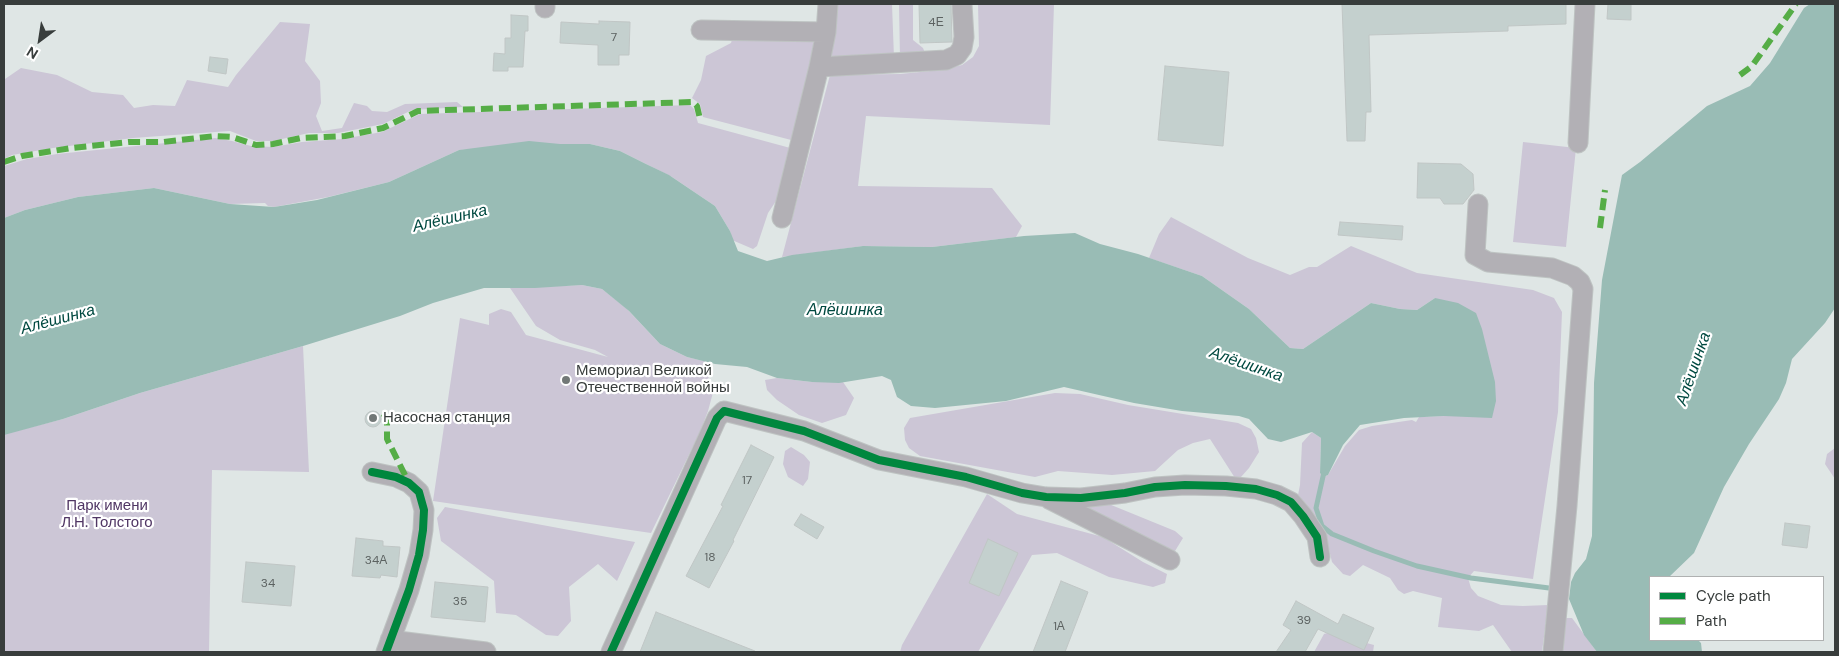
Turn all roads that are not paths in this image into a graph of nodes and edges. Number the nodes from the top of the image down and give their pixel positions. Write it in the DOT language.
graph roads {
  1 [pos="828,4"];
  2 [pos="962,4"];
  3 [pos="1585,4"];
  4 [pos="701,30"];
  5 [pos="826,32"];
  6 [pos="819,67"];
  7 [pos="1578,143"];
  8 [pos="1478,204"];
  9 [pos="782,218"];
  10 [pos="372,472"];
  11 [pos="1046,497"];
  12 [pos="1320,557"];
  13 [pos="1170,560"];
  14 [pos="388,646"];
  15 [pos="486,652"];
  16 [pos="611,652"];
  17 [pos="1553,652"];
  1 -- 5 [label="street"];
  2 -- 6 [label="street"];
  3 -- 7 [label="street"];
  4 -- 5 [label="street"];
  5 -- 6 [label="street"];
  6 -- 9 [label="street"];
  8 -- 17 [label="street"];
  10 -- 14 [label="street"];
  11 -- 12 [label="street"];
  11 -- 13 [label="street"];
  11 -- 16 [label="street"];
  14 -- 15 [label="street"];
}
